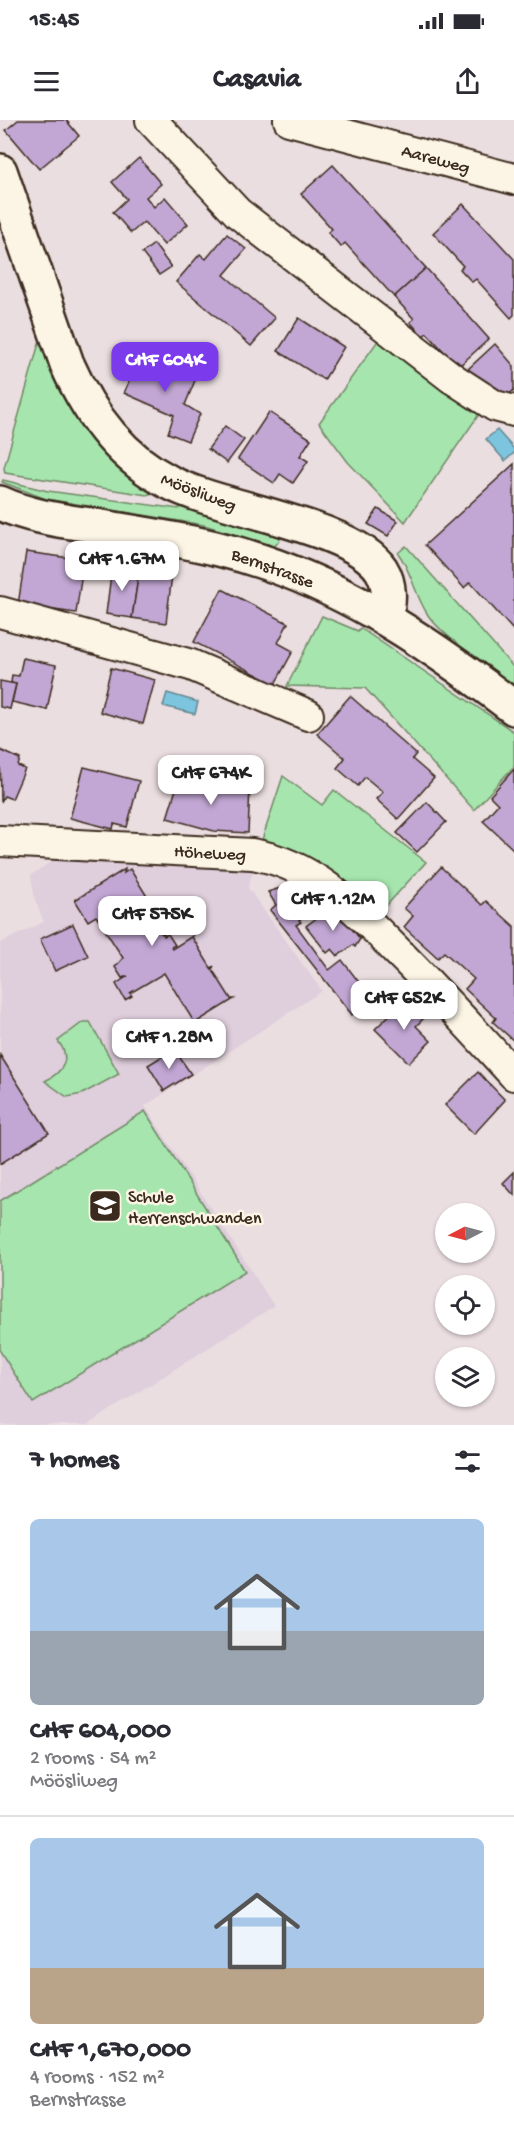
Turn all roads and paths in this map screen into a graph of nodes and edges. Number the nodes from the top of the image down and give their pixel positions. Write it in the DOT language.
graph roads {
  1 [pos="151,120"];
  2 [pos="289,120"];
  3 [pos="0,171"];
  4 [pos="514,179"];
  5 [pos="514,411"];
  6 [pos="1,510"];
  7 [pos="388,608"];
  8 [pos="0,612"];
  9 [pos="514,708"];
  10 [pos="308,715"];
  11 [pos="0,841"];
  12 [pos="514,1075"];
  1 -- 5 [label="street"];
  2 -- 4 [label="street, Aareweg"];
  3 -- 7 [label="street, Möösliweg"];
  6 -- 7 [label="street, Bernstrasse"];
  7 -- 9 [label="street, Bernstrasse"];
  8 -- 10 [label="street"];
  11 -- 12 [label="street, Höheweg"];
}
